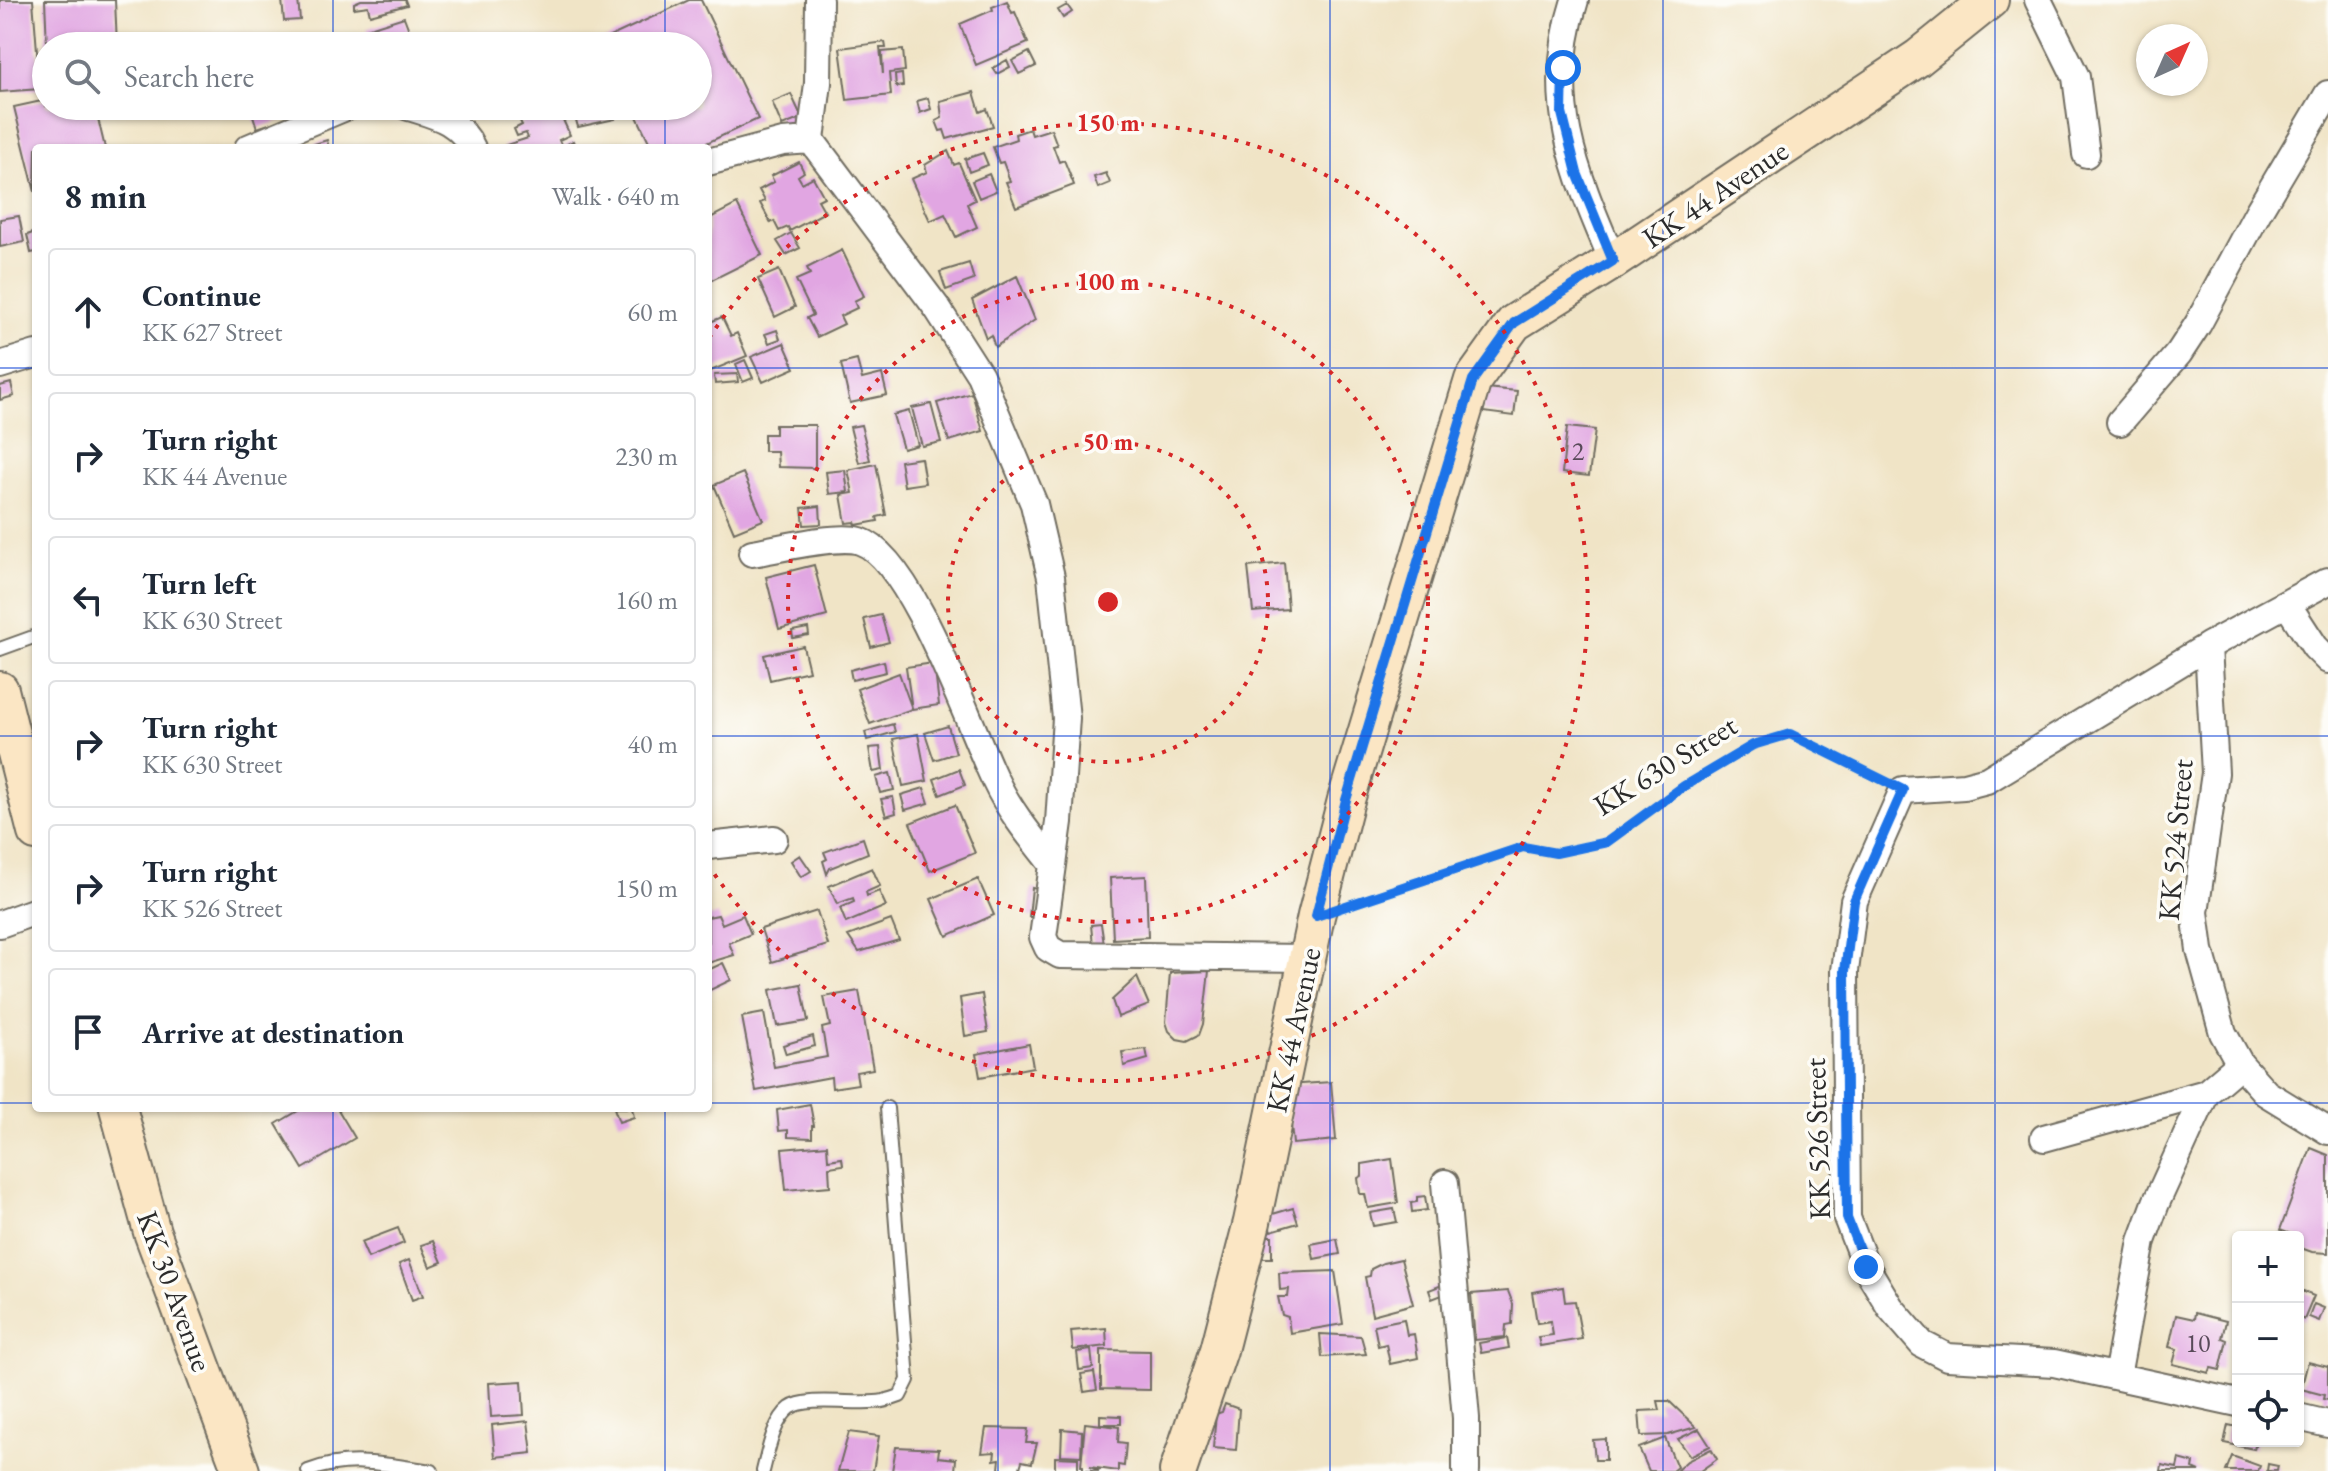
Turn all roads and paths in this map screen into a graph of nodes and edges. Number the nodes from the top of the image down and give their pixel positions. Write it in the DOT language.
graph roads {
  1 [pos="819,0"];
  2 [pos="1575,0"];
  3 [pos="1990,0"];
  4 [pos="2038,0"];
  5 [pos="2328,94"];
  6 [pos="315,120"];
  7 [pos="451,120"];
  8 [pos="811,140"];
  9 [pos="258,144"];
  10 [pos="470,144"];
  11 [pos="2086,154"];
  12 [pos="712,161"];
  13 [pos="1613,261"];
  14 [pos="32,355"];
  15 [pos="0,365"];
  16 [pos="2120,422"];
  17 [pos="752,553"];
  18 [pos="2328,581"];
  19 [pos="2287,604"];
  20 [pos="32,637"];
  21 [pos="2208,646"];
  22 [pos="0,649"];
  23 [pos="2328,660"];
  24 [pos="0,690"];
  25 [pos="1903,790"];
  26 [pos="32,816"];
  27 [pos="774,839"];
  28 [pos="712,846"];
  29 [pos="1053,865"];
  30 [pos="32,912"];
  31 [pos="1316,916"];
  32 [pos="0,924"];
  33 [pos="1309,958"];
  34 [pos="2240,1064"];
  35 [pos="2206,1093"];
  36 [pos="887,1108"];
  37 [pos="119,1112"];
  38 [pos="2328,1131"];
  39 [pos="2044,1138"];
  40 [pos="1445,1183"];
  41 [pos="2117,1376"];
  42 [pos="2232,1402"];
  43 [pos="2304,1418"];
  44 [pos="2328,1424"];
  45 [pos="241,1471"];
  46 [pos="308,1471"];
  47 [pos="432,1471"];
  48 [pos="763,1471"];
  49 [pos="1178,1471"];
  50 [pos="1466,1471"];
  1 -- 8 [label="street"];
  2 -- 13 [label="street"];
  3 -- 13 [label="main road, KK 44 Avenue"];
  4 -- 11 [label="street"];
  5 -- 16 [label="street"];
  6 -- 9 [label="street"];
  7 -- 10 [label="street"];
  8 -- 12 [label="street"];
  8 -- 29 [label="street"];
  13 -- 31 [label="main road, KK 44 Avenue"];
  14 -- 15 [label="street"];
  17 -- 29 [label="street"];
  18 -- 19 [label="street"];
  19 -- 21 [label="street"];
  19 -- 23 [label="street"];
  20 -- 22 [label="lane"];
  21 -- 25 [label="street"];
  21 -- 34 [label="street, KK 524 Street"];
  24 -- 26 [label="main road"];
  25 -- 31 [label="path, KK 630 Street"];
  25 -- 41 [label="street, KK 526 Street"];
  27 -- 28 [label="street"];
  29 -- 33 [label="street"];
  30 -- 32 [label="street"];
  31 -- 33 [label="main road, KK 44 Avenue"];
  33 -- 49 [label="main road, KK 44 Avenue"];
  34 -- 35 [label="street"];
  34 -- 38 [label="street, KK 524 Street"];
  35 -- 39 [label="street"];
  35 -- 41 [label="street"];
  36 -- 48 [label="lane"];
  37 -- 45 [label="main road, KK 30 Avenue"];
  40 -- 50 [label="street"];
  41 -- 42 [label="street, KK 526 Street"];
  43 -- 44 [label="street"];
  46 -- 47 [label="lane"];
}
